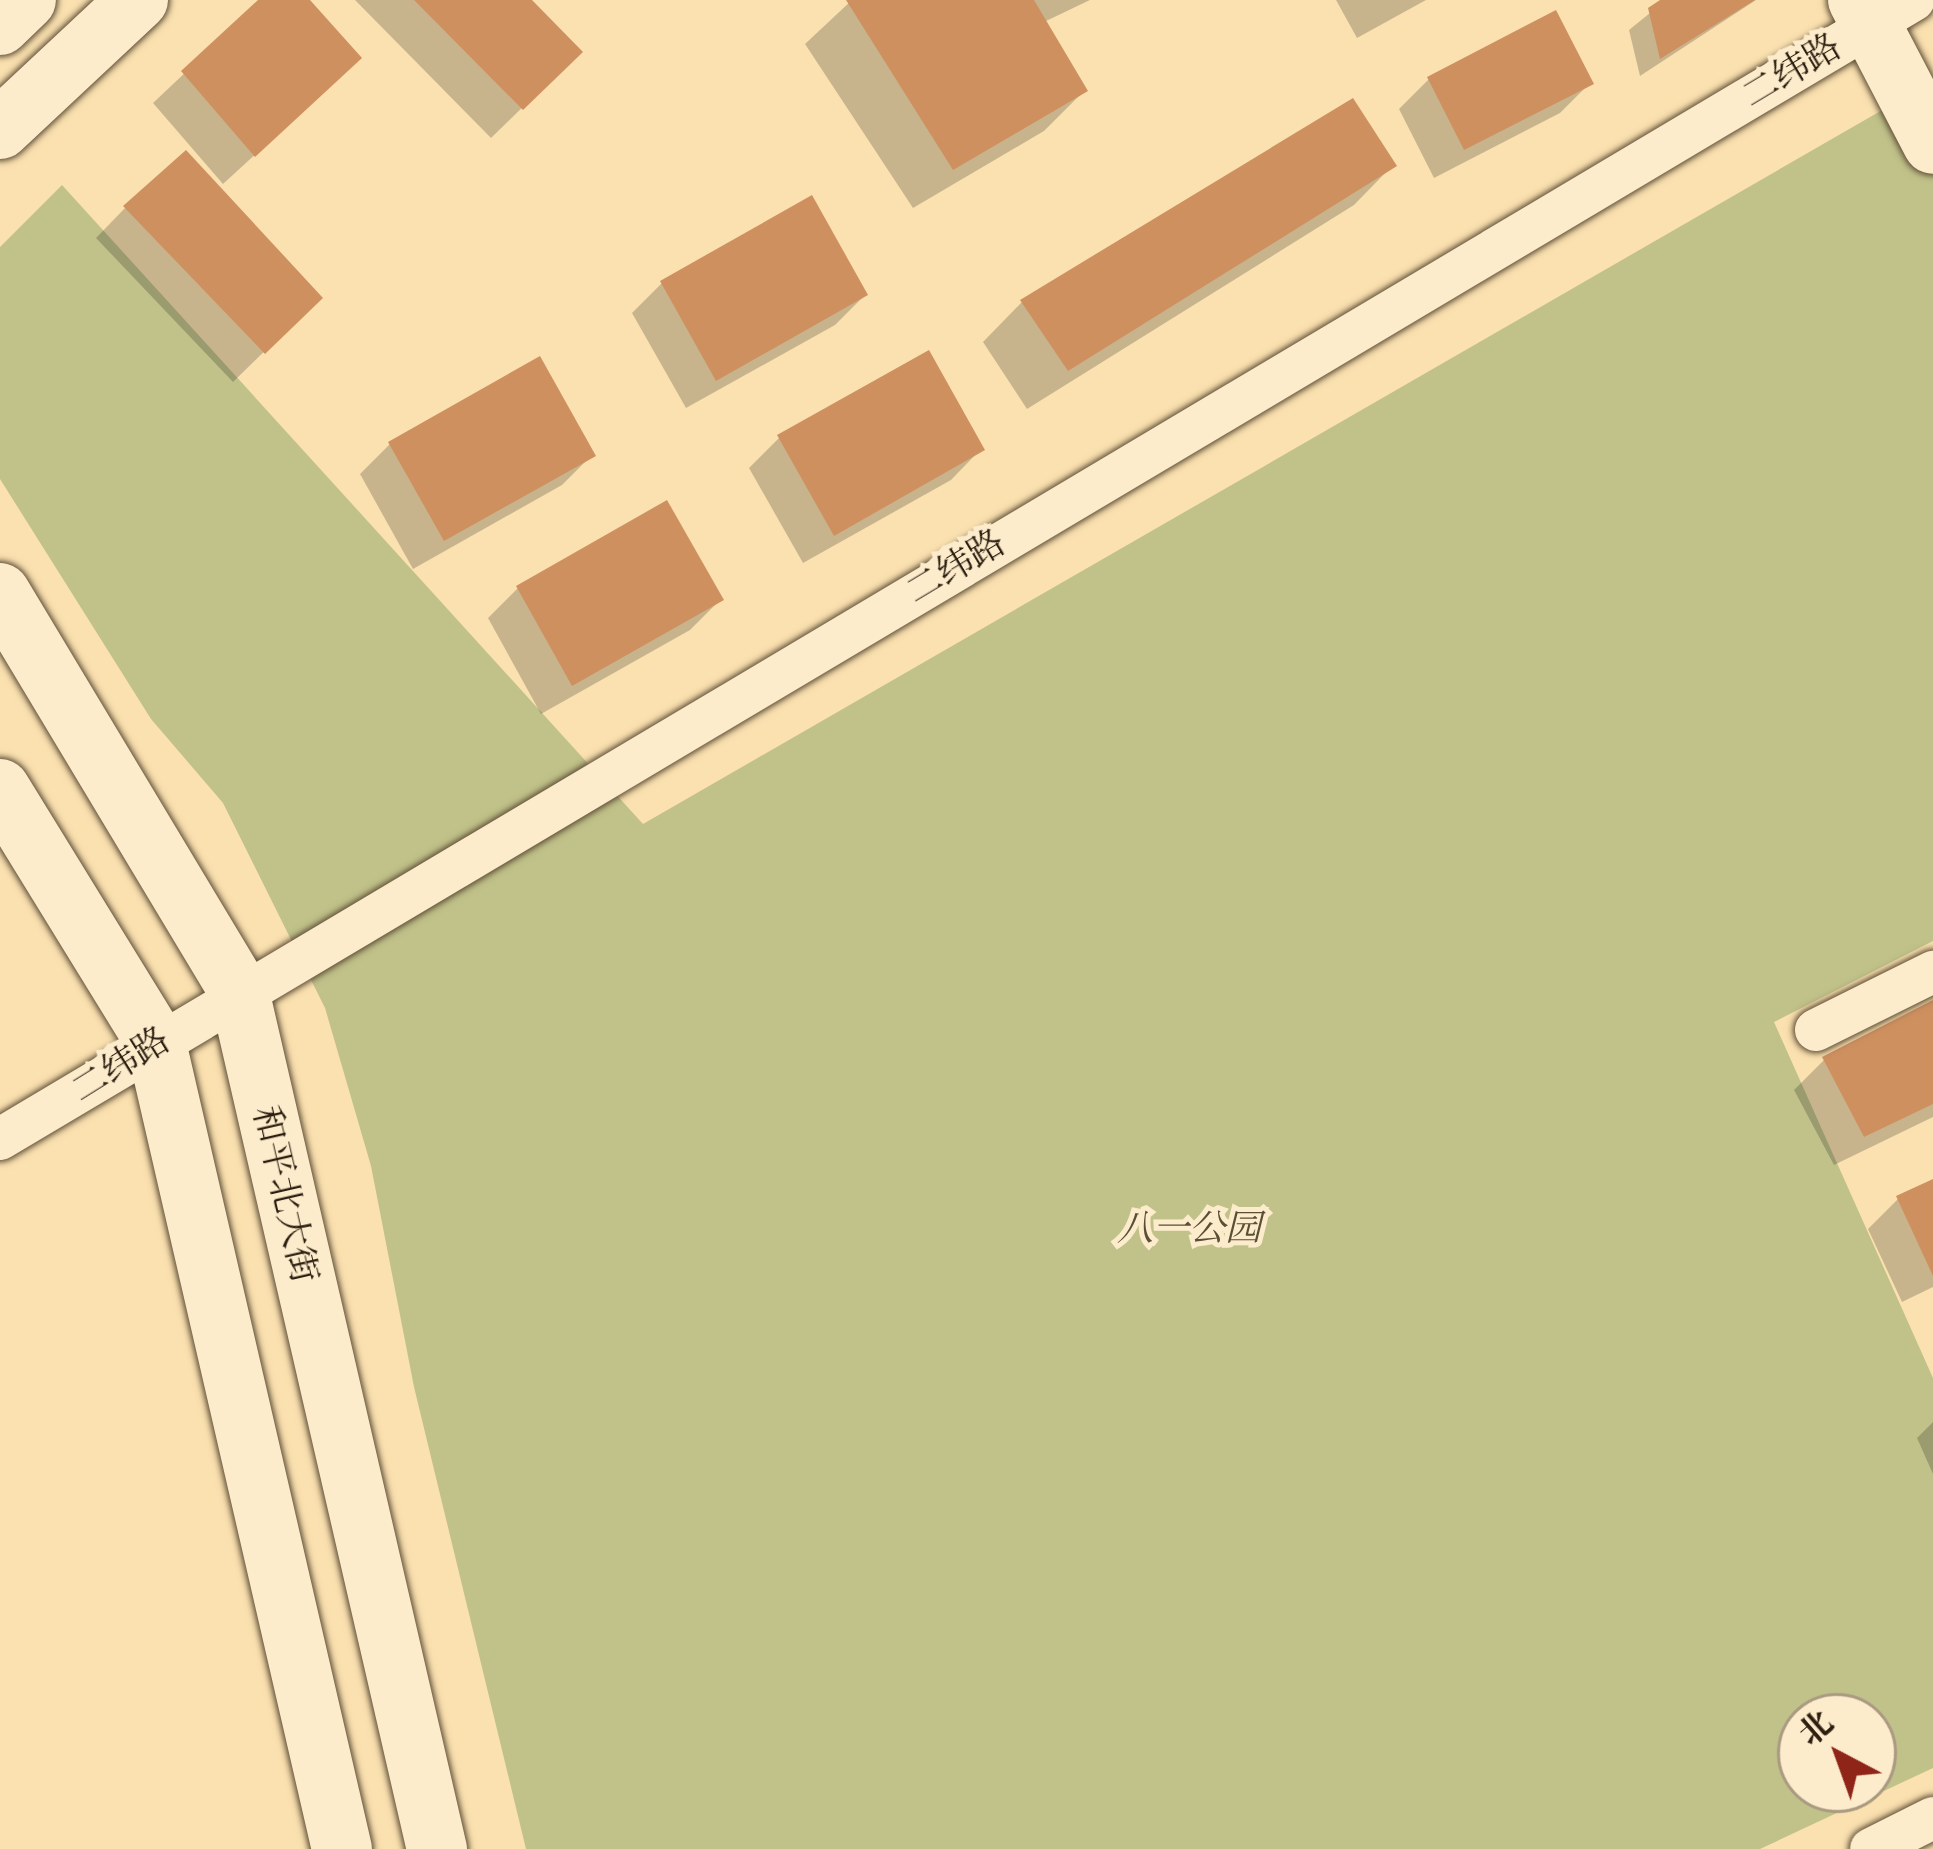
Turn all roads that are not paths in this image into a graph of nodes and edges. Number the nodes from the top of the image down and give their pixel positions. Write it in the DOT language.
graph roads {
  1 [pos="26,0"];
  2 [pos="138,0"];
  3 [pos="1881,8"];
  4 [pos="0,25"];
  5 [pos="0,129"];
  6 [pos="1933,143"];
  7 [pos="0,593"];
  8 [pos="0,789"];
  9 [pos="1933,971"];
  10 [pos="239,991"];
  11 [pos="1816,1030"];
  12 [pos="156,1042"];
  13 [pos="0,1139"];
  14 [pos="1933,1818"];
  15 [pos="343,1849"];
  16 [pos="436,1849"];
  17 [pos="1870,1849"];
  1 -- 4 [label="main road"];
  2 -- 5 [label="main road"];
  3 -- 6 [label="main road"];
  3 -- 10 [label="street, 二纬路"];
  7 -- 10 [label="main road, 和平北大街"];
  8 -- 12 [label="main road"];
  9 -- 11 [label="street"];
  10 -- 12 [label="street, 二纬路"];
  10 -- 16 [label="main road, 和平北大街"];
  12 -- 13 [label="street, 二纬路"];
  12 -- 15 [label="main road"];
  14 -- 17 [label="street"];
}
